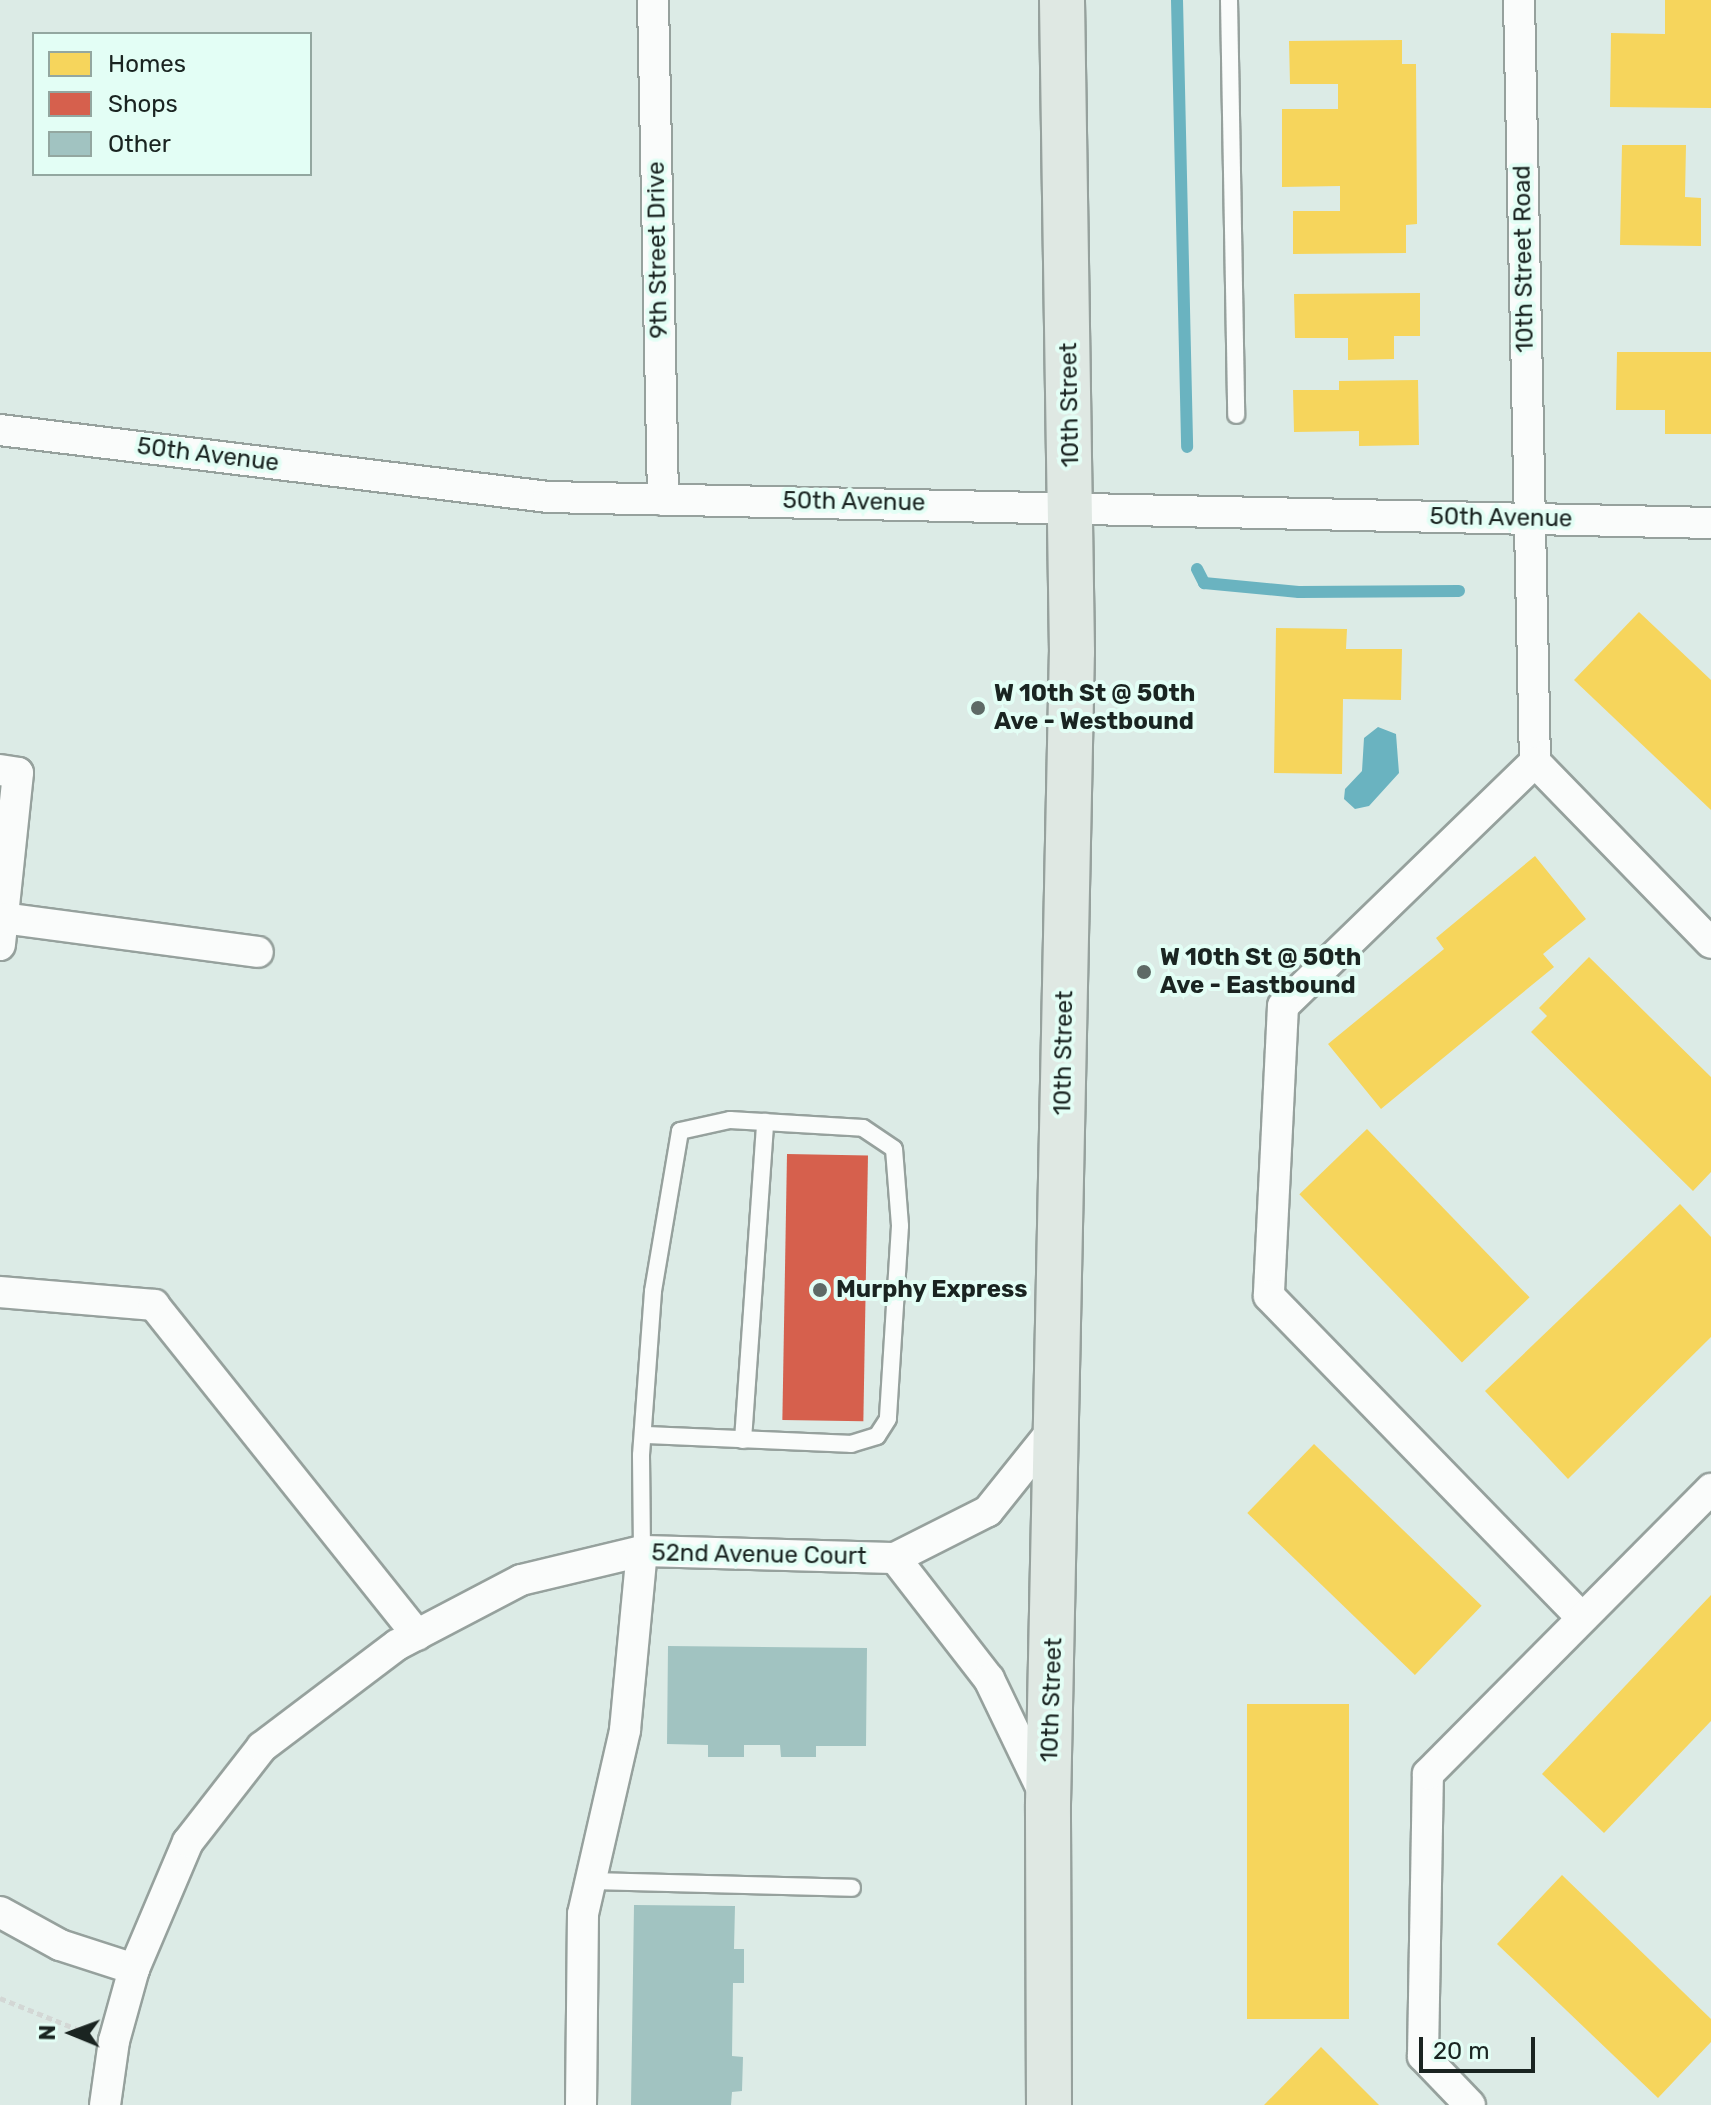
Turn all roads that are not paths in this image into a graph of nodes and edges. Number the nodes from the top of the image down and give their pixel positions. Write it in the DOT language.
graph roads {
  1 [pos="653,0"];
  2 [pos="1062,0"];
  3 [pos="1229,0"];
  4 [pos="1519,0"];
  5 [pos="1236,415"];
  6 [pos="0,430"];
  7 [pos="663,500"];
  8 [pos="1072,506"];
  9 [pos="1528,518"];
  10 [pos="1711,523"];
  11 [pos="1535,762"];
  12 [pos="0,770"];
  13 [pos="1,932"];
  14 [pos="1711,943"];
  15 [pos="258,952"];
  16 [pos="765,1122"];
  17 [pos="0,1292"];
  18 [pos="1058,1423"];
  19 [pos="643,1435"];
  20 [pos="743,1440"];
  21 [pos="1711,1489"];
  22 [pos="642,1551"];
  23 [pos="895,1558"];
  24 [pos="1581,1617"];
  25 [pos="417,1635"];
  26 [pos="1048,1804"];
  27 [pos="590,1881"];
  28 [pos="852,1888"];
  29 [pos="0,1912"];
  30 [pos="134,1969"];
  31 [pos="105,2105"];
  32 [pos="581,2105"];
  33 [pos="1049,2105"];
  34 [pos="1470,2105"];
  1 -- 7 [label="street, 9th Street Drive"];
  2 -- 8 [label="main road, 10th Street"];
  3 -- 5 [label="lane"];
  4 -- 9 [label="street, 10th Street Road"];
  6 -- 7 [label="street, 50th Avenue"];
  7 -- 8 [label="street, 50th Avenue"];
  8 -- 9 [label="street, 50th Avenue"];
  8 -- 18 [label="main road, 10th Street"];
  9 -- 10 [label="street, 50th Avenue"];
  9 -- 11 [label="street, 10th Street Road"];
  11 -- 14 [label="street"];
  11 -- 24 [label="street"];
  12 -- 13 [label="street"];
  13 -- 15 [label="street"];
  16 -- 19 [label="lane"];
  16 -- 20 [label="lane"];
  16 -- 20 [label="lane"];
  17 -- 25 [label="street"];
  18 -- 23 [label="street, 52nd Avenue Court"];
  18 -- 26 [label="main road, 10th Street"];
  19 -- 20 [label="lane"];
  19 -- 22 [label="lane"];
  21 -- 24 [label="street"];
  22 -- 23 [label="street, 52nd Avenue Court"];
  22 -- 25 [label="street, 52nd Avenue Court"];
  22 -- 27 [label="street"];
  23 -- 26 [label="street, 52nd Avenue Court"];
  24 -- 34 [label="street"];
  25 -- 30 [label="street, 52nd Avenue Court"];
  26 -- 33 [label="main road, 10th Street"];
  27 -- 28 [label="lane"];
  27 -- 32 [label="street"];
  29 -- 30 [label="street"];
  30 -- 31 [label="street"];
}
